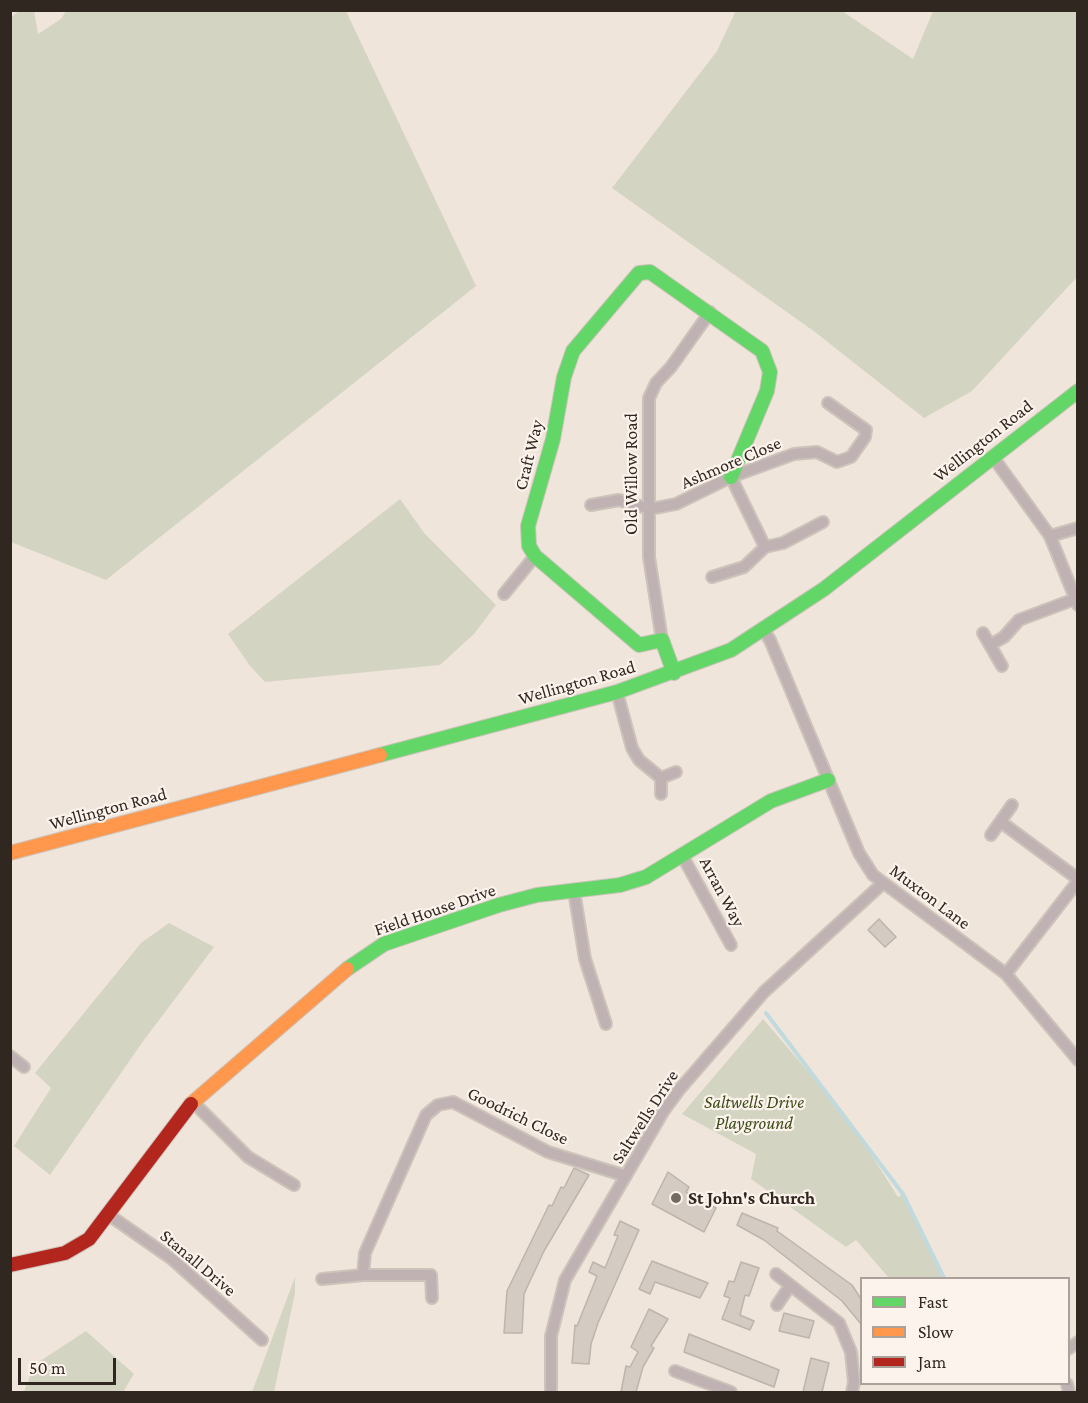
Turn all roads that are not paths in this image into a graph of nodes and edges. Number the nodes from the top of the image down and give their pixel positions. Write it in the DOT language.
graph roads {
  1 [pos="710,312"];
  2 [pos="1077,391"];
  3 [pos="828,403"];
  4 [pos="993,457"];
  5 [pos="731,477"];
  6 [pos="591,505"];
  7 [pos="650,509"];
  8 [pos="823,522"];
  9 [pos="1077,528"];
  10 [pos="1050,536"];
  11 [pos="765,547"];
  12 [pos="535,556"];
  13 [pos="712,577"];
  14 [pos="504,594"];
  15 [pos="1076,602"];
  16 [pos="764,631"];
  17 [pos="983,633"];
  18 [pos="662,640"];
  19 [pos="990,645"];
  20 [pos="1002,666"];
  21 [pos="674,673"];
  22 [pos="617,692"];
  23 [pos="676,772"];
  24 [pos="662,778"];
  25 [pos="828,780"];
  26 [pos="661,794"];
  27 [pos="1012,805"];
  28 [pos="1001,822"];
  29 [pos="991,835"];
  30 [pos="10,854"];
  31 [pos="682,855"];
  32 [pos="1077,880"];
  33 [pos="882,884"];
  34 [pos="574,891"];
  35 [pos="731,945"];
  36 [pos="1006,974"];
  37 [pos="606,1024"];
  38 [pos="10,1056"];
  39 [pos="1077,1060"];
  40 [pos="24,1067"];
  41 [pos="193,1102"];
  42 [pos="626,1176"];
  43 [pos="294,1185"];
  44 [pos="109,1215"];
  45 [pos="10,1265"];
  46 [pos="776,1274"];
  47 [pos="363,1275"];
  48 [pos="322,1279"];
  49 [pos="790,1287"];
  50 [pos="432,1298"];
  51 [pos="777,1305"];
  52 [pos="262,1340"];
  53 [pos="675,1371"];
  54 [pos="551,1392"];
  55 [pos="727,1392"];
  56 [pos="852,1392"];
  1 -- 5 [label="street"];
  1 -- 7 [label="street, Old Willow Road"];
  1 -- 12 [label="street, Craft Way"];
  2 -- 4 [label="street, Wellington Road"];
  3 -- 5 [label="street, Ashmore Close"];
  4 -- 10 [label="street"];
  4 -- 16 [label="street, Wellington Road"];
  5 -- 7 [label="street, Ashmore Close"];
  5 -- 11 [label="street"];
  6 -- 7 [label="street"];
  7 -- 18 [label="street, Old Willow Road"];
  8 -- 11 [label="street"];
  9 -- 10 [label="street"];
  10 -- 15 [label="street"];
  11 -- 13 [label="street"];
  12 -- 14 [label="street"];
  12 -- 18 [label="street"];
  15 -- 19 [label="street"];
  16 -- 21 [label="street, Wellington Road"];
  16 -- 25 [label="street, Muxton Lane"];
  17 -- 19 [label="street"];
  18 -- 21 [label="street"];
  19 -- 20 [label="street"];
  21 -- 22 [label="street, Wellington Road"];
  22 -- 24 [label="street"];
  22 -- 30 [label="street, Wellington Road"];
  23 -- 24 [label="street"];
  24 -- 26 [label="street"];
  25 -- 31 [label="street, Field House Drive"];
  25 -- 33 [label="street, Muxton Lane"];
  27 -- 28 [label="street"];
  28 -- 29 [label="street"];
  28 -- 32 [label="street"];
  31 -- 34 [label="street, Field House Drive"];
  31 -- 35 [label="street, Arran Way"];
  32 -- 36 [label="street"];
  33 -- 36 [label="street, Muxton Lane"];
  33 -- 42 [label="street, Saltwells Drive"];
  34 -- 37 [label="street"];
  34 -- 41 [label="street, Field House Drive"];
  36 -- 39 [label="street, Muxton Lane"];
  38 -- 40 [label="street"];
  41 -- 43 [label="street"];
  41 -- 44 [label="street, Field House Drive"];
  42 -- 47 [label="street, Goodrich Close"];
  42 -- 54 [label="street, Saltwells Drive"];
  44 -- 45 [label="street, Field House Drive"];
  44 -- 52 [label="street, Stanall Drive"];
  46 -- 49 [label="street"];
  47 -- 48 [label="street"];
  47 -- 50 [label="street"];
  49 -- 51 [label="street"];
  49 -- 56 [label="street"];
  53 -- 55 [label="street"];
}
